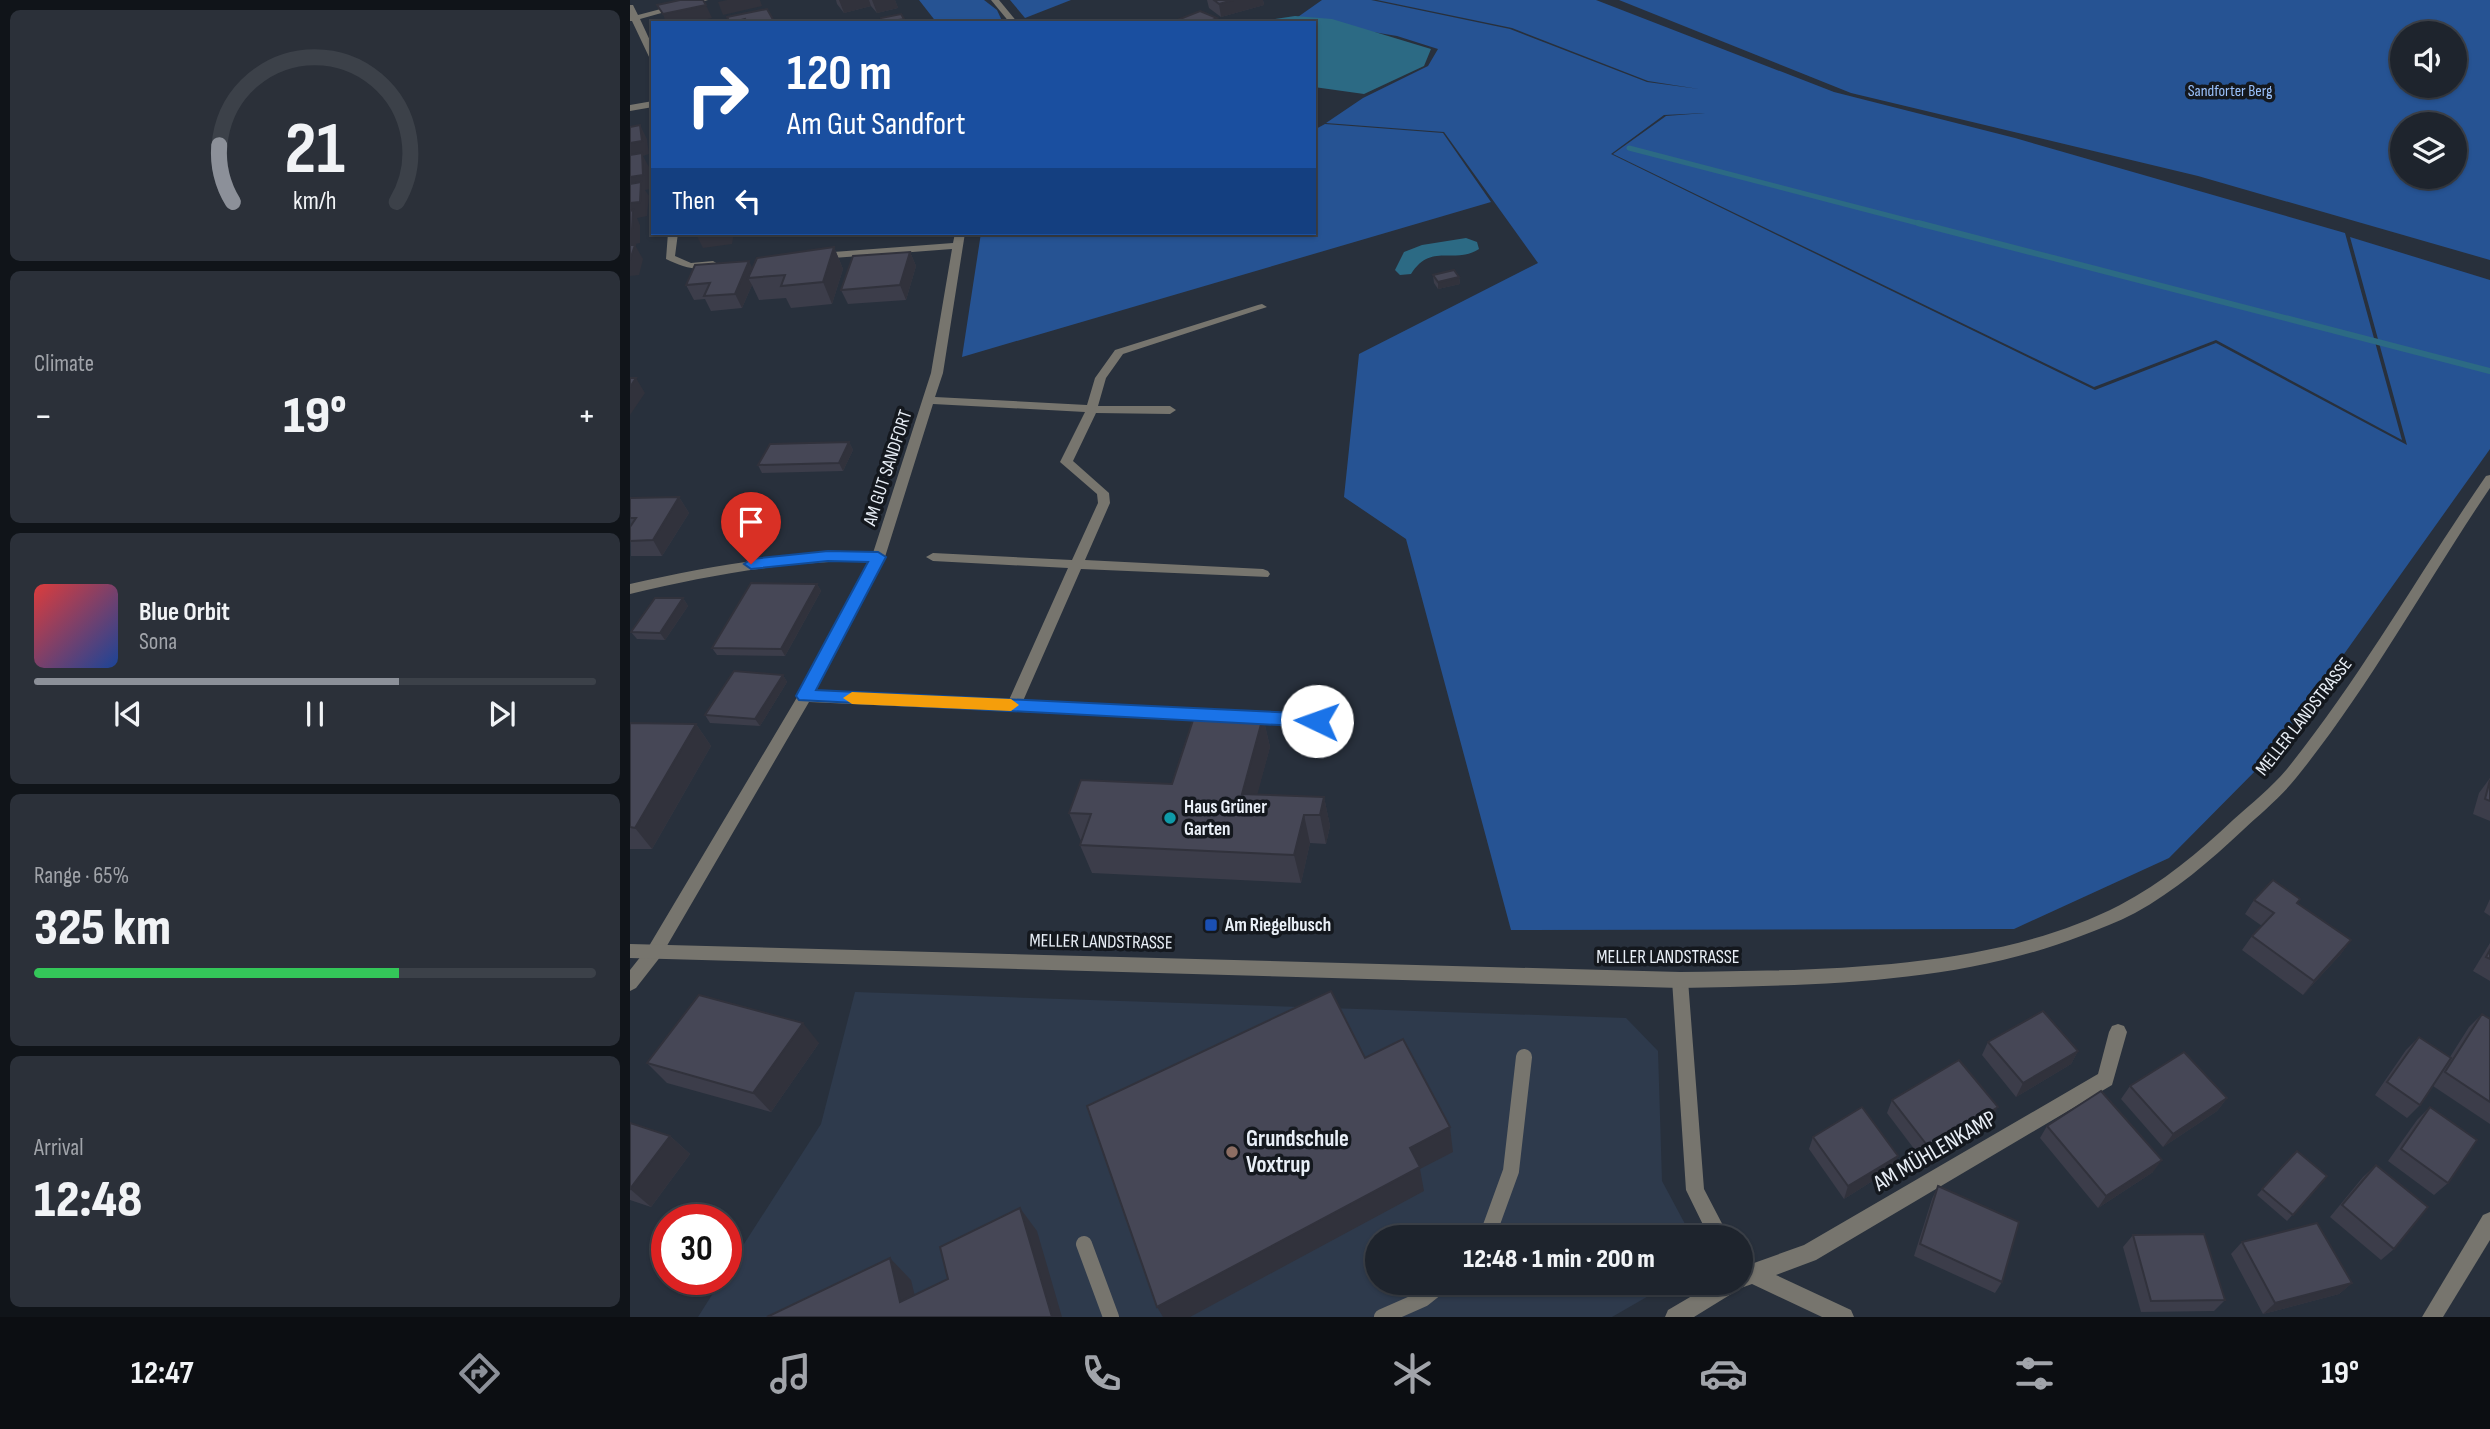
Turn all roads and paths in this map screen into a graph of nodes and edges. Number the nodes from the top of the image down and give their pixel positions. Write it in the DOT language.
graph roads {
  1 [pos="704,0"];
  2 [pos="995,0"];
  3 [pos="630,7"];
  4 [pos="632,18"];
  5 [pos="1012,21"];
  6 [pos="651,53"];
  7 [pos="651,104"];
  8 [pos="630,108"];
  9 [pos="673,235"];
  10 [pos="960,235"];
  11 [pos="958,246"];
  12 [pos="810,257"];
  13 [pos="730,263"];
  14 [pos="1262,307"];
  15 [pos="929,400"];
  16 [pos="1092,409"];
  17 [pos="1170,410"];
  18 [pos="2490,479"];
  19 [pos="878,557"];
  20 [pos="933,557"];
  21 [pos="1078,567"];
  22 [pos="1263,574"];
  23 [pos="630,589"];
  24 [pos="804,696"];
  25 [pos="1014,705"];
  26 [pos="1317,721"];
  27 [pos="630,950"];
  28 [pos="655,951"];
  29 [pos="1680,980"];
  30 [pos="630,983"];
  31 [pos="2118,1032"];
  32 [pos="1524,1057"];
  33 [pos="2490,1222"];
  34 [pos="1493,1225"];
  35 [pos="1712,1225"];
  36 [pos="1084,1244"];
  37 [pos="1753,1270"];
  38 [pos="1753,1279"];
  39 [pos="1428,1295"];
  40 [pos="1709,1295"];
  41 [pos="1111,1317"];
  42 [pos="1382,1317"];
  43 [pos="1675,1317"];
  44 [pos="1844,1317"];
  45 [pos="2432,1317"];
  1 -- 4 [label="street"];
  2 -- 5 [label="street"];
  3 -- 4 [label="street"];
  4 -- 6 [label="street"];
  7 -- 8 [label="street"];
  9 -- 13 [label="street"];
  10 -- 11 [label="street, AM GUT SANDFORT"];
  11 -- 12 [label="street"];
  11 -- 15 [label="street, AM GUT SANDFORT"];
  14 -- 16 [label="street"];
  15 -- 16 [label="street"];
  15 -- 19 [label="street, AM GUT SANDFORT"];
  16 -- 17 [label="street"];
  16 -- 21 [label="street"];
  18 -- 29 [label="street, MELLER LANDSTRASSE"];
  19 -- 23 [label="street"];
  19 -- 24 [label="street, AM GUT SANDFORT"];
  20 -- 21 [label="street"];
  21 -- 22 [label="street"];
  21 -- 25 [label="street"];
  24 -- 25 [label="street"];
  24 -- 28 [label="street, AM GUT SANDFORT"];
  25 -- 26 [label="street"];
  27 -- 28 [label="street, MELLER LANDSTRASSE"];
  28 -- 29 [label="street, MELLER LANDSTRASSE"];
  28 -- 30 [label="street, AM GUT SANDFORT"];
  29 -- 35 [label="street"];
  31 -- 37 [label="street, AM MÜHLENKAMP"];
  32 -- 34 [label="lane"];
  33 -- 45 [label="street"];
  36 -- 41 [label="lane"];
  38 -- 44 [label="street"];
  39 -- 42 [label="lane"];
  40 -- 43 [label="street, AM MÜHLENKAMP"];
}
